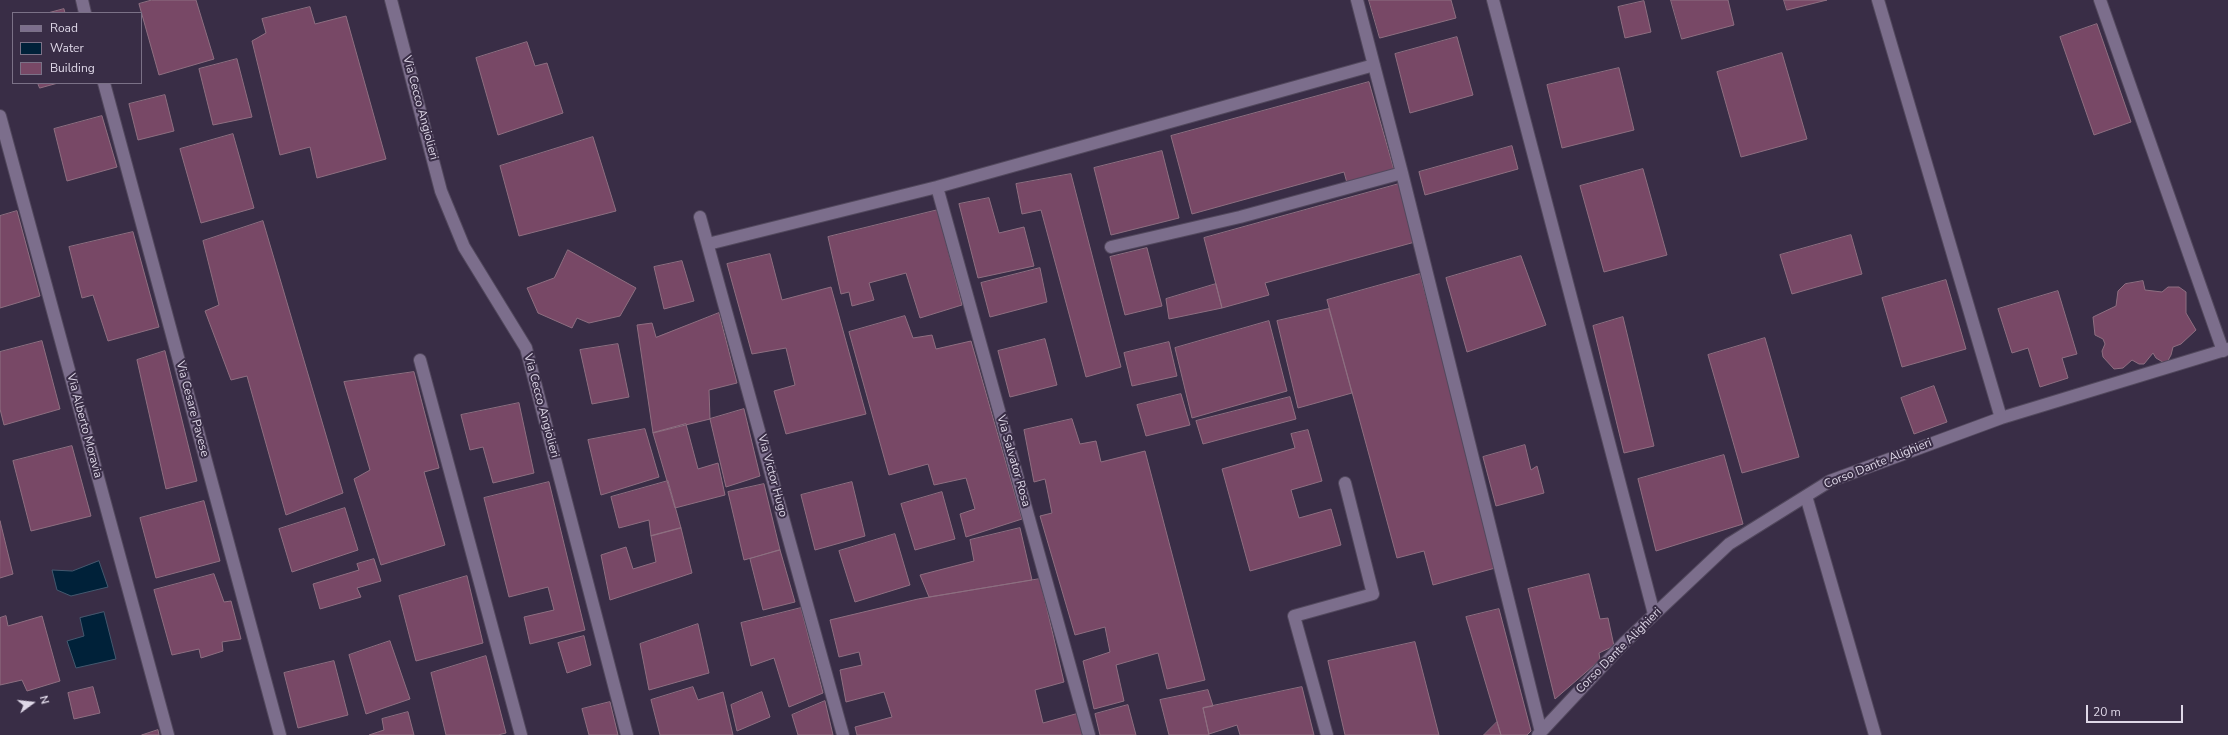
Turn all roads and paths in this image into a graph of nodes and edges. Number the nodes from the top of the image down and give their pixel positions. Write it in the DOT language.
graph roads {
  1 [pos="82,0"];
  2 [pos="391,0"];
  3 [pos="1357,0"];
  4 [pos="1493,0"];
  5 [pos="1878,0"];
  6 [pos="2100,0"];
  7 [pos="85,12"];
  8 [pos="1374,65"];
  9 [pos="104,84"];
  10 [pos="0,116"];
  11 [pos="1402,172"];
  12 [pos="937,187"];
  13 [pos="700,217"];
  14 [pos="708,244"];
  15 [pos="1111,247"];
  16 [pos="2225,350"];
  17 [pos="420,360"];
  18 [pos="2001,418"];
  19 [pos="1345,483"];
  20 [pos="1806,496"];
  21 [pos="1654,614"];
  22 [pos="1539,733"];
  23 [pos="168,735"];
  24 [pos="280,735"];
  25 [pos="521,735"];
  26 [pos="627,735"];
  27 [pos="843,735"];
  28 [pos="1089,735"];
  29 [pos="1327,735"];
  30 [pos="1875,735"];
  1 -- 7 [label="street"];
  2 -- 26 [label="street, Via Cecco Angiolieri"];
  3 -- 8 [label="street"];
  4 -- 21 [label="street"];
  5 -- 18 [label="street"];
  6 -- 16 [label="street"];
  8 -- 11 [label="street"];
  8 -- 12 [label="street"];
  9 -- 24 [label="street, Via Cesare Pavese"];
  10 -- 23 [label="street, Via Alberto Moravia"];
  11 -- 15 [label="street"];
  11 -- 22 [label="street"];
  12 -- 14 [label="street"];
  12 -- 28 [label="street, Via Salvator Rosa"];
  13 -- 14 [label="street, Via Victor Hugo"];
  14 -- 27 [label="street, Via Victor Hugo"];
  16 -- 18 [label="street, Corso Dante Alighieri"];
  17 -- 25 [label="street"];
  18 -- 20 [label="street, Corso Dante Alighieri"];
  19 -- 29 [label="street"];
  20 -- 21 [label="street, Corso Dante Alighieri"];
  20 -- 30 [label="street"];
  21 -- 22 [label="street, Corso Dante Alighieri"];
}
